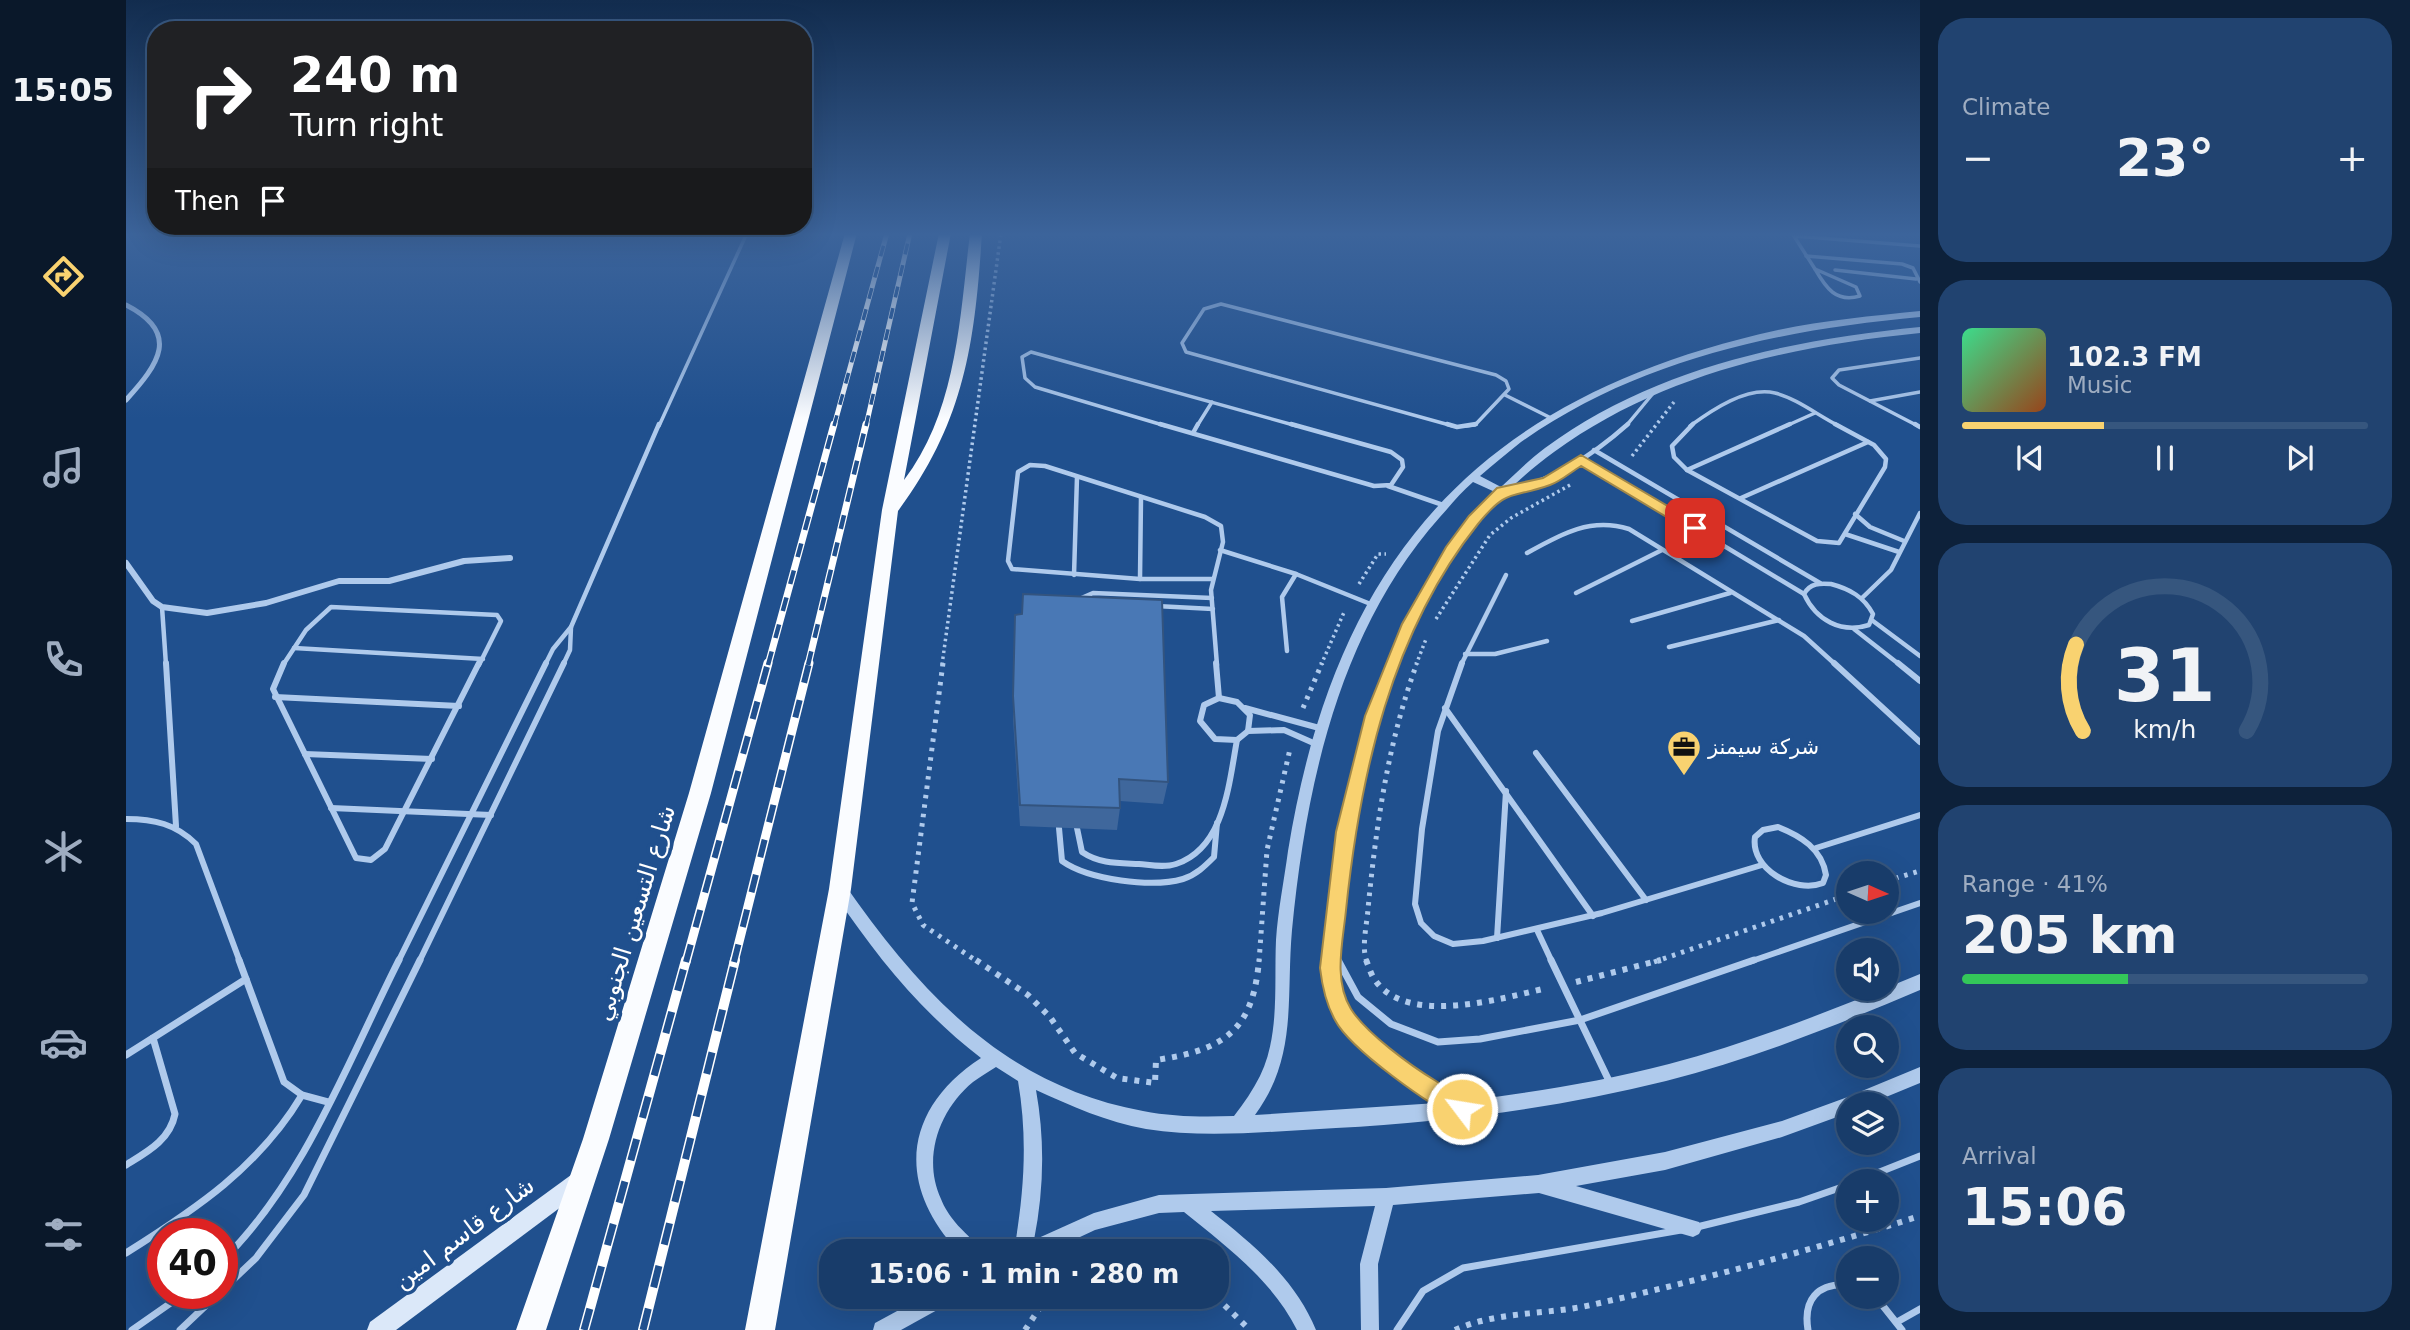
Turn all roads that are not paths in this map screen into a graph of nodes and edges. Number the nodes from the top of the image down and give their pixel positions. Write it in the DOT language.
graph roads {
  1 [pos="716,295"];
  2 [pos="835,295"];
  3 [pos="933,295"];
  4 [pos="968,295"];
  5 [pos="1840,295"];
  6 [pos="1860,295"];
  7 [pos="126,305"];
  8 [pos="1920,314"];
  9 [pos="1920,330"];
  10 [pos="1920,358"];
  11 [pos="1655,390"];
  12 [pos="1920,392"];
  13 [pos="1505,395"];
  14 [pos="126,400"];
  15 [pos="1871,401"];
  16 [pos="1212,402"];
  17 [pos="1815,413"];
  18 [pos="1551,418"];
  19 [pos="1920,426"];
  20 [pos="1193,433"];
  21 [pos="1868,442"];
  22 [pos="1594,450"];
  23 [pos="1581,460"];
  24 [pos="1687,470"];
  25 [pos="1077,477"];
  26 [pos="1472,477"];
  27 [pos="1388,486"];
  28 [pos="1502,491"];
  29 [pos="1140,497"];
  30 [pos="1741,498"];
  31 [pos="1443,505"];
  32 [pos="890,510"];
  33 [pos="1920,513"];
  34 [pos="1855,514"];
  35 [pos="1845,534"];
  36 [pos="1905,541"];
  37 [pos="1220,550"];
  38 [pos="1662,550"];
  39 [pos="1899,552"];
  40 [pos="1527,553"];
  41 [pos="510,558"];
  42 [pos="126,563"];
  43 [pos="1296,574"];
  44 [pos="1074,575"];
  45 [pos="1507,575"];
  46 [pos="1140,579"];
  47 [pos="1212,579"];
  48 [pos="1821,583"];
  49 [pos="1576,593"];
  50 [pos="1731,593"];
  51 [pos="1804,594"];
  52 [pos="1212,598"];
  53 [pos="1862,598"];
  54 [pos="1373,605"];
  55 [pos="1149,606"];
  56 [pos="162,607"];
  57 [pos="1213,609"];
  58 [pos="1070,610"];
  59 [pos="1779,620"];
  60 [pos="1632,621"];
  61 [pos="1873,621"];
  62 [pos="571,627"];
  63 [pos="1854,629"];
  64 [pos="1547,641"];
  65 [pos="1669,647"];
  66 [pos="294,648"];
  67 [pos="1287,651"];
  68 [pos="1465,654"];
  69 [pos="1920,656"];
  70 [pos="483,659"];
  71 [pos="1920,681"];
  72 [pos="275,697"];
  73 [pos="1219,698"];
  74 [pos="458,706"];
  75 [pos="1245,708"];
  76 [pos="1445,708"];
  77 [pos="1323,729"];
  78 [pos="1248,731"];
  79 [pos="1237,740"];
  80 [pos="1920,742"];
  81 [pos="1318,746"];
  82 [pos="1536,753"];
  83 [pos="304,754"];
  84 [pos="432,759"];
  85 [pos="1506,790"];
  86 [pos="331,808"];
  87 [pos="404,811"];
  88 [pos="470,814"];
  89 [pos="491,815"];
  90 [pos="1920,815"];
  91 [pos="126,819"];
  92 [pos="1217,823"];
  93 [pos="176,826"];
  94 [pos="1059,828"];
  95 [pos="1077,828"];
  96 [pos="1816,848"];
  97 [pos="1762,864"];
  98 [pos="840,890"];
  99 [pos="1646,900"];
  100 [pos="1920,903"];
  101 [pos="1593,916"];
  102 [pos="1536,930"];
  103 [pos="1497,937"];
  104 [pos="1333,945"];
  105 [pos="246,979"];
  106 [pos="1920,982"];
  107 [pos="1580,1020"];
  108 [pos="153,1038"];
  109 [pos="126,1055"];
  110 [pos="994,1059"];
  111 [pos="1025,1076"];
  112 [pos="1920,1076"];
  113 [pos="1612,1085"];
  114 [pos="1881,1092"];
  115 [pos="302,1096"];
  116 [pos="328,1102"];
  117 [pos="1462,1109"];
  118 [pos="1836,1110"];
  119 [pos="1239,1123"];
  120 [pos="1920,1156"];
  121 [pos="126,1165"];
  122 [pos="1887,1169"];
  123 [pos="582,1179"];
  124 [pos="1538,1184"];
  125 [pos="1836,1189"];
  126 [pos="1386,1197"];
  127 [pos="1186,1202"];
  128 [pos="1693,1228"];
  129 [pos="957,1239"];
  130 [pos="1025,1239"];
  131 [pos="1059,1239"];
  132 [pos="238,1247"];
  133 [pos="126,1253"];
  134 [pos="1836,1283"];
  135 [pos="162,1309"];
  136 [pos="920,1309"];
  137 [pos="1883,1309"];
  138 [pos="1920,1309"];
  139 [pos="1900,1326"];
  140 [pos="132,1330"];
  141 [pos="180,1330"];
  142 [pos="378,1330"];
  143 [pos="531,1330"];
  144 [pos="760,1330"];
  145 [pos="882,1330"];
  146 [pos="1307,1330"];
  147 [pos="1370,1330"];
  148 [pos="1397,1330"];
  149 [pos="1808,1330"];
  1 -- 62 [label="lane"];
  2 -- 123 [label="highway, شارع التسعين الجنوبي"];
  3 -- 32 [label="highway"];
  4 -- 32 [label="highway"];
  5 -- 6 [label="lane"];
  7 -- 14 [label="street"];
  8 -- 18 [label="street"];
  9 -- 11 [label="street"];
  10 -- 15 [label="lane"];
  11 -- 22 [label="lane"];
  11 -- 28 [label="street"];
  12 -- 15 [label="lane"];
  13 -- 13 [label="lane"];
  13 -- 18 [label="lane"];
  15 -- 19 [label="lane"];
  16 -- 20 [label="lane"];
  16 -- 20 [label="lane"];
  16 -- 27 [label="lane"];
  17 -- 21 [label="lane"];
  17 -- 24 [label="lane"];
  17 -- 24 [label="lane"];
  18 -- 26 [label="street"];
  20 -- 27 [label="lane"];
  21 -- 30 [label="lane"];
  21 -- 34 [label="lane"];
  22 -- 23 [label="lane"];
  22 -- 48 [label="lane"];
  23 -- 28 [label="lane"];
  23 -- 51 [label="lane"];
  24 -- 30 [label="lane"];
  25 -- 29 [label="lane"];
  25 -- 44 [label="lane"];
  25 -- 44 [label="lane"];
  26 -- 28 [label="street"];
  26 -- 31 [label="street"];
  27 -- 31 [label="lane"];
  28 -- 104 [label="street"];
  29 -- 37 [label="lane"];
  29 -- 46 [label="lane"];
  30 -- 35 [label="lane"];
  31 -- 54 [label="street"];
  32 -- 98 [label="highway"];
  33 -- 36 [label="lane"];
  34 -- 35 [label="lane"];
  34 -- 36 [label="lane"];
  35 -- 39 [label="lane"];
  36 -- 39 [label="lane"];
  37 -- 43 [label="lane"];
  37 -- 47 [label="lane"];
  38 -- 40 [label="lane"];
  38 -- 49 [label="lane"];
  38 -- 50 [label="lane"];
  39 -- 53 [label="lane"];
  41 -- 56 [label="street"];
  42 -- 56 [label="street"];
  43 -- 54 [label="lane"];
  43 -- 67 [label="lane"];
  44 -- 46 [label="lane"];
  45 -- 68 [label="lane"];
  46 -- 47 [label="lane"];
  47 -- 52 [label="lane"];
  48 -- 51 [label="lane"];
  48 -- 53 [label="lane"];
  50 -- 59 [label="lane"];
  50 -- 60 [label="lane"];
  51 -- 63 [label="lane"];
  52 -- 57 [label="lane"];
  52 -- 58 [label="lane"];
  53 -- 61 [label="lane"];
  54 -- 77 [label="street"];
  55 -- 57 [label="lane"];
  56 -- 93 [label="lane"];
  57 -- 73 [label="lane"];
  59 -- 65 [label="lane"];
  59 -- 80 [label="lane"];
  61 -- 63 [label="lane"];
  61 -- 69 [label="lane"];
  62 -- 88 [label="lane"];
  62 -- 89 [label="lane"];
  63 -- 71 [label="lane"];
  64 -- 68 [label="lane"];
  66 -- 70 [label="lane"];
  66 -- 70 [label="lane"];
  66 -- 72 [label="lane"];
  68 -- 76 [label="lane"];
  70 -- 74 [label="lane"];
  72 -- 74 [label="lane"];
  72 -- 83 [label="lane"];
  73 -- 75 [label="lane"];
  73 -- 79 [label="lane"];
  74 -- 84 [label="lane"];
  75 -- 77 [label="lane"];
  75 -- 78 [label="lane"];
  76 -- 85 [label="lane"];
  76 -- 103 [label="lane"];
  77 -- 81 [label="street"];
  78 -- 79 [label="lane"];
  78 -- 81 [label="lane"];
  79 -- 92 [label="lane"];
  81 -- 119 [label="street"];
  82 -- 99 [label="lane"];
  83 -- 84 [label="lane"];
  83 -- 86 [label="lane"];
  84 -- 87 [label="lane"];
  85 -- 101 [label="lane"];
  85 -- 103 [label="lane"];
  86 -- 87 [label="lane"];
  86 -- 87 [label="lane"];
  87 -- 88 [label="lane"];
  88 -- 89 [label="lane"];
  88 -- 116 [label="lane"];
  89 -- 141 [label="lane"];
  90 -- 96 [label="lane"];
  91 -- 93 [label="lane"];
  92 -- 94 [label="lane"];
  92 -- 95 [label="lane"];
  93 -- 105 [label="lane"];
  96 -- 97 [label="lane"];
  96 -- 97 [label="lane"];
  97 -- 99 [label="lane"];
  98 -- 110 [label="street"];
  98 -- 144 [label="highway"];
  99 -- 101 [label="lane"];
  100 -- 107 [label="lane"];
  101 -- 102 [label="lane"];
  102 -- 103 [label="lane"];
  102 -- 107 [label="lane"];
  104 -- 107 [label="lane"];
  104 -- 117 [label="street"];
  105 -- 108 [label="lane"];
  105 -- 115 [label="lane"];
  106 -- 113 [label="street"];
  107 -- 113 [label="lane"];
  108 -- 109 [label="lane"];
  108 -- 121 [label="lane"];
  110 -- 111 [label="street"];
  110 -- 129 [label="street"];
  111 -- 119 [label="street"];
  111 -- 130 [label="street"];
  112 -- 114 [label="street"];
  113 -- 117 [label="street"];
  115 -- 116 [label="lane"];
  115 -- 133 [label="lane"];
  116 -- 132 [label="lane"];
  117 -- 119 [label="street"];
  118 -- 124 [label="street"];
  120 -- 122 [label="lane"];
  123 -- 142 [label="main road, شارع قاسم امين"];
  123 -- 143 [label="highway, شارع التسعين الجنوبي"];
  124 -- 126 [label="street"];
  124 -- 128 [label="street"];
  125 -- 128 [label="lane"];
  126 -- 127 [label="street"];
  126 -- 147 [label="street"];
  127 -- 131 [label="street"];
  127 -- 146 [label="street"];
  128 -- 148 [label="lane"];
  134 -- 149 [label="lane"];
  135 -- 140 [label="lane"];
  136 -- 145 [label="street"];
  137 -- 139 [label="lane"];
  138 -- 139 [label="lane"];
}
